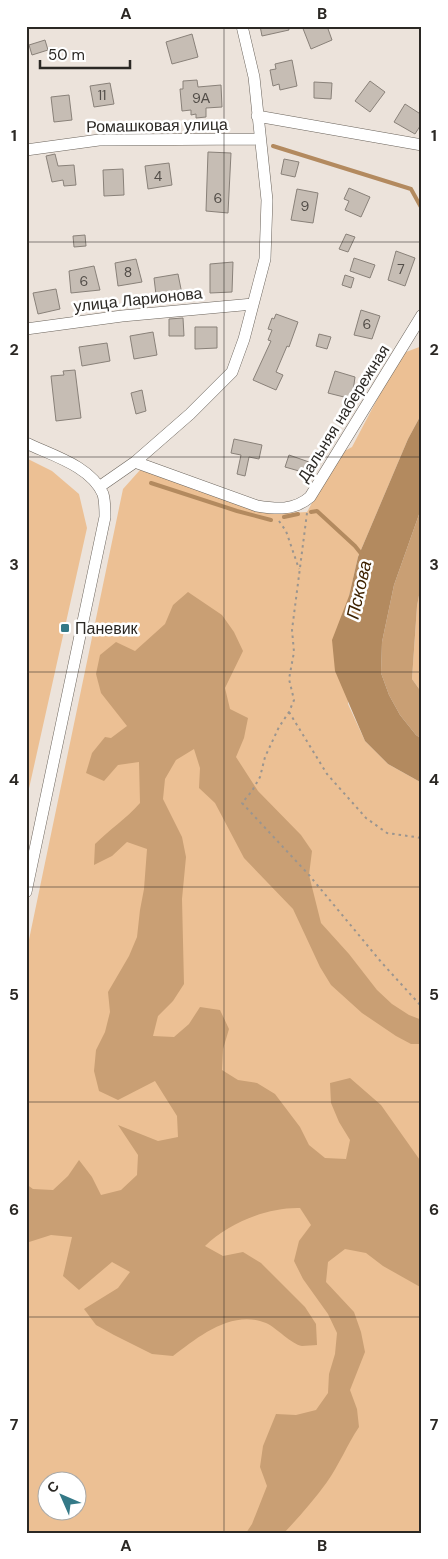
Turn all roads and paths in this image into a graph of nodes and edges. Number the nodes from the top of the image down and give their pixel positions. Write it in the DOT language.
graph roads {
  1 [pos="242,26"];
  2 [pos="257,116"];
  3 [pos="259,140"];
  4 [pos="422,145"];
  5 [pos="26,150"];
  6 [pos="253,304"];
  7 [pos="422,315"];
  8 [pos="26,329"];
  9 [pos="26,443"];
  10 [pos="135,462"];
  11 [pos="99,487"];
  12 [pos="310,497"];
  13 [pos="271,508"];
  14 [pos="299,572"];
  15 [pos="289,712"];
  16 [pos="422,838"];
  17 [pos="26,892"];
  18 [pos="422,1007"];
  1 -- 2 [label="street"];
  2 -- 3 [label="street"];
  2 -- 4 [label="street"];
  3 -- 5 [label="street, Ромашковая улица"];
  3 -- 6 [label="street"];
  6 -- 8 [label="street, улица Ларионова"];
  6 -- 10 [label="street"];
  7 -- 12 [label="street, Дальняя набережная"];
  9 -- 11 [label="street"];
  10 -- 11 [label="street"];
  10 -- 13 [label="street, Дальняя набережная"];
  11 -- 17 [label="street"];
  12 -- 13 [label="street, Дальняя набережная"];
  12 -- 14 [label="path"];
  13 -- 14 [label="path"];
  14 -- 15 [label="path"];
  15 -- 16 [label="path"];
  15 -- 18 [label="path"];
}
